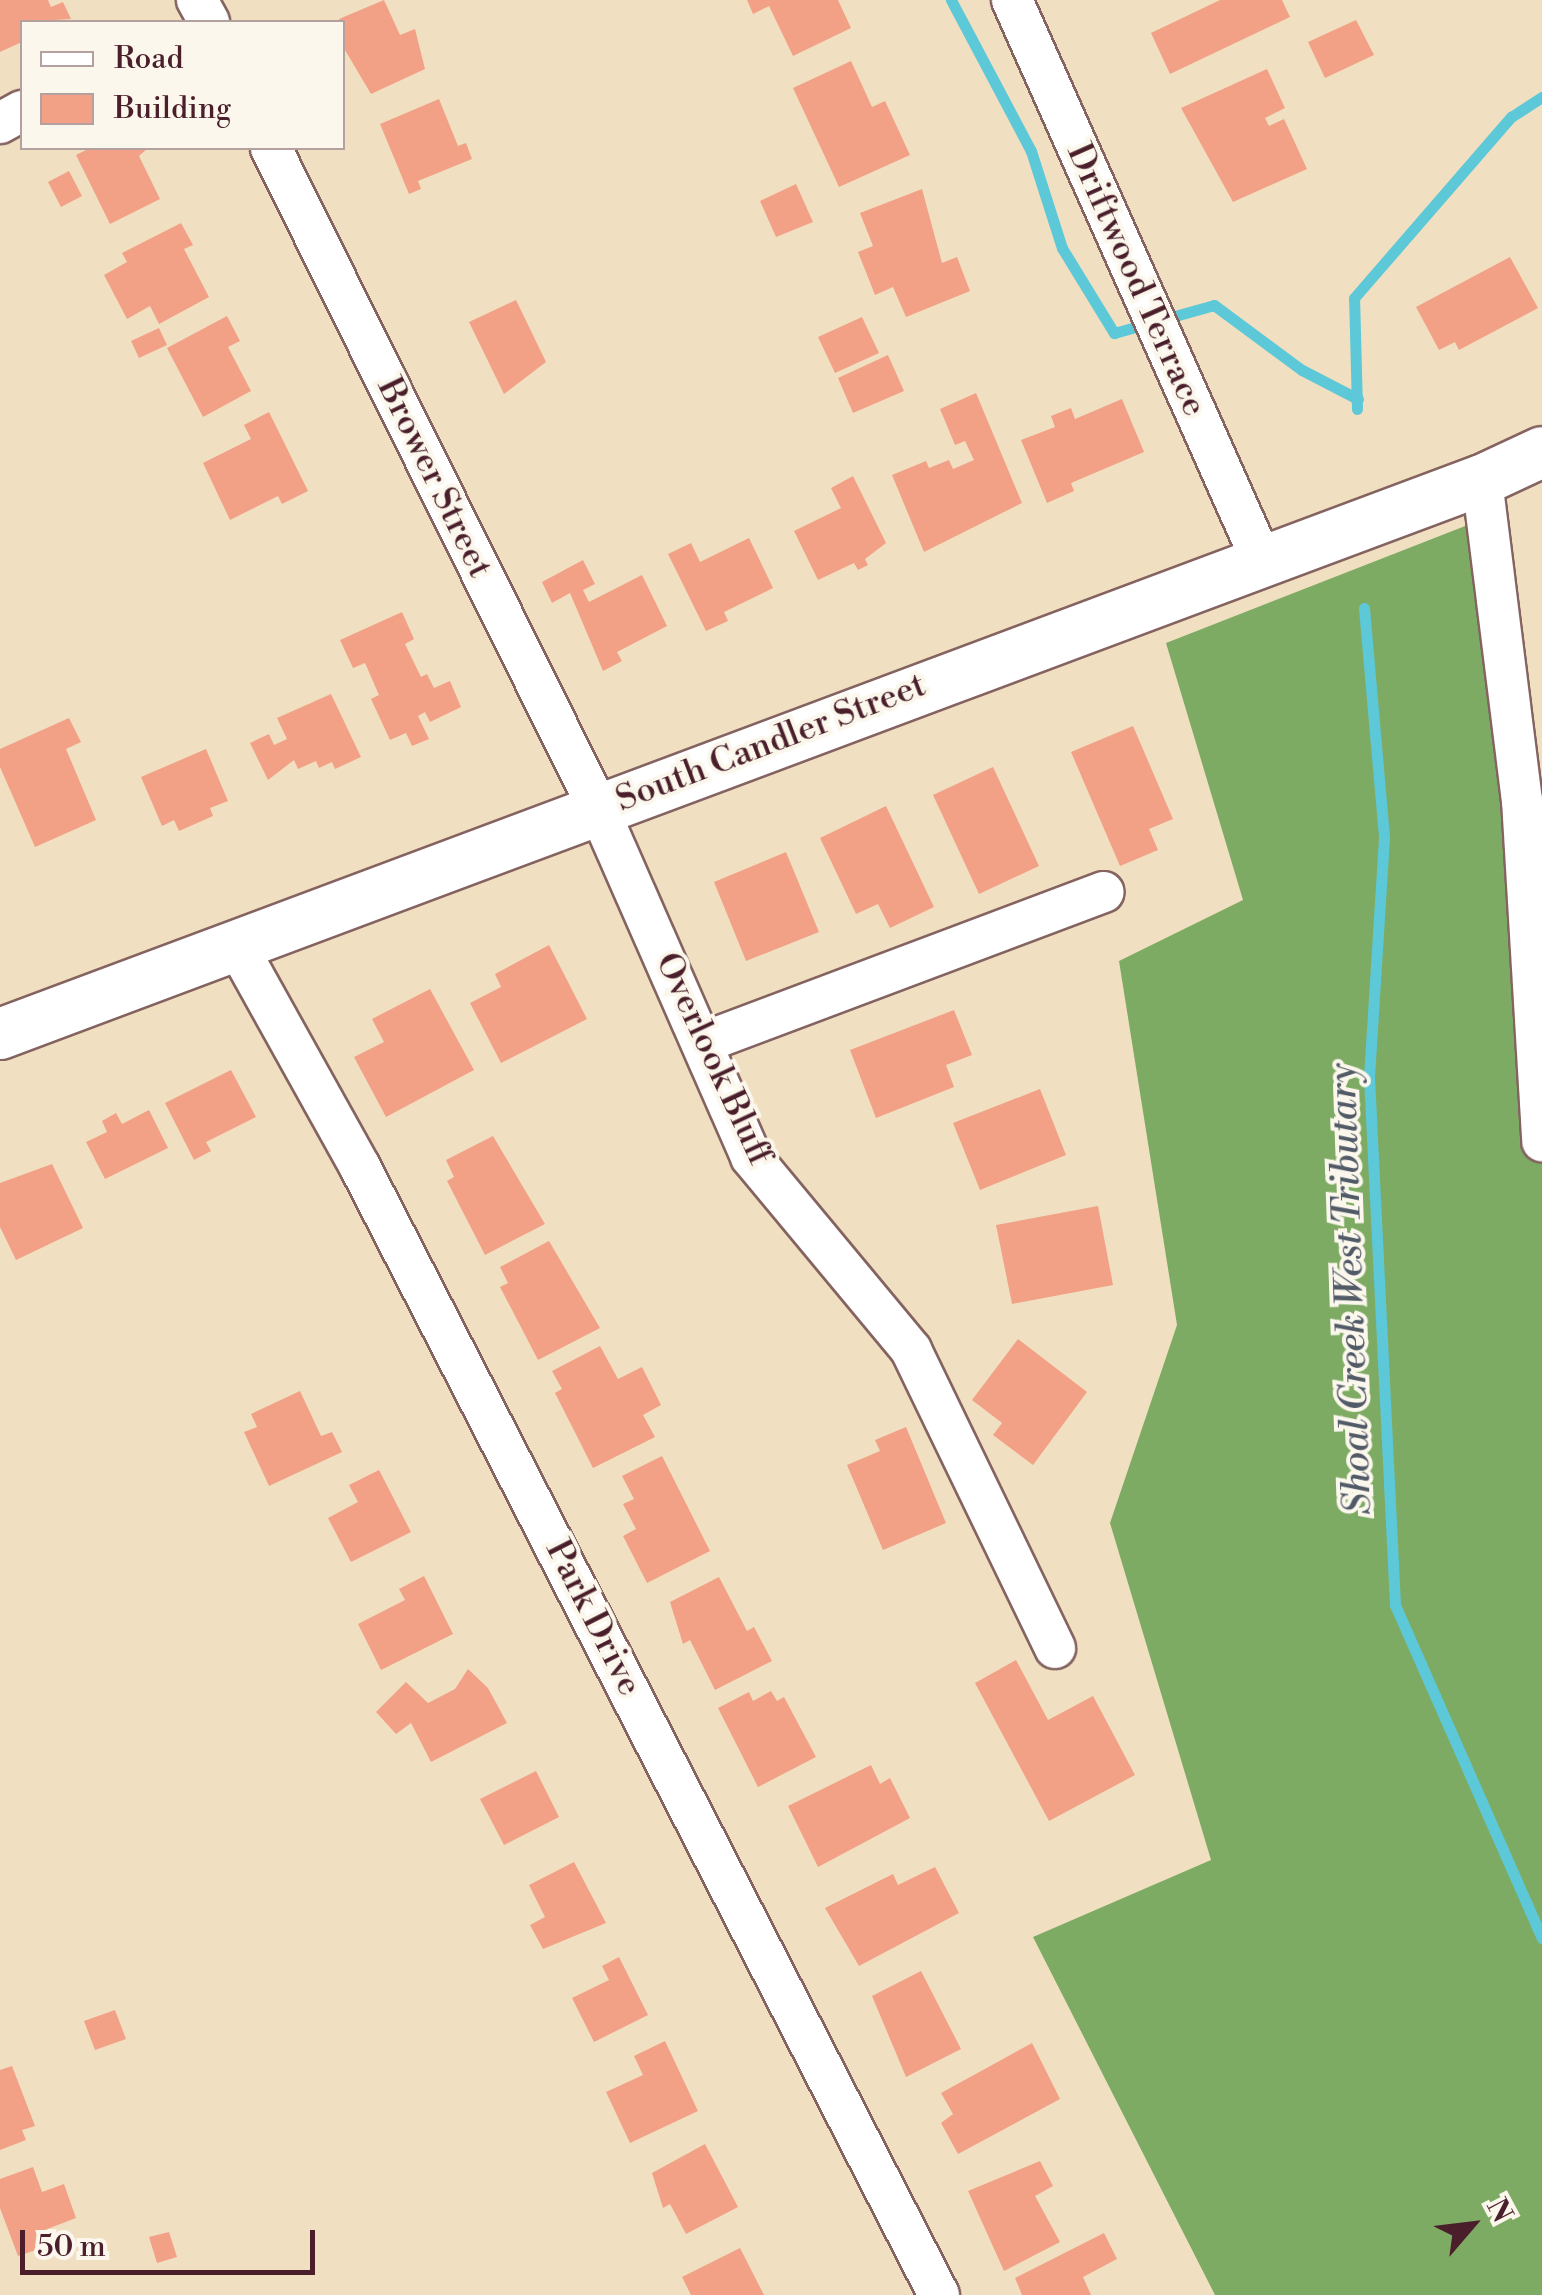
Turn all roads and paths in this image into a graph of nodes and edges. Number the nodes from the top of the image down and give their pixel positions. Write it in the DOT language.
graph roads {
  1 [pos="1012,0"];
  2 [pos="272,150"];
  3 [pos="1542,452"];
  4 [pos="1482,480"];
  5 [pos="1261,559"];
  6 [pos="598,808"];
  7 [pos="1104,892"];
  8 [pos="237,946"];
  9 [pos="0,1034"];
  10 [pos="702,1044"];
  11 [pos="1542,1141"];
  12 [pos="1054,1648"];
  13 [pos="939,2295"];
  1 -- 5 [label="street, Driftwood Terrace"];
  2 -- 6 [label="street, Brower Street"];
  3 -- 4 [label="main road, South Candler Street"];
  4 -- 5 [label="main road, South Candler Street"];
  4 -- 11 [label="street"];
  5 -- 6 [label="main road, South Candler Street"];
  6 -- 8 [label="main road, South Candler Street"];
  6 -- 10 [label="street, Overlook Bluff"];
  7 -- 10 [label="street"];
  8 -- 9 [label="main road, South Candler Street"];
  8 -- 13 [label="street, Park Drive"];
  10 -- 12 [label="street, Overlook Bluff"];
}
